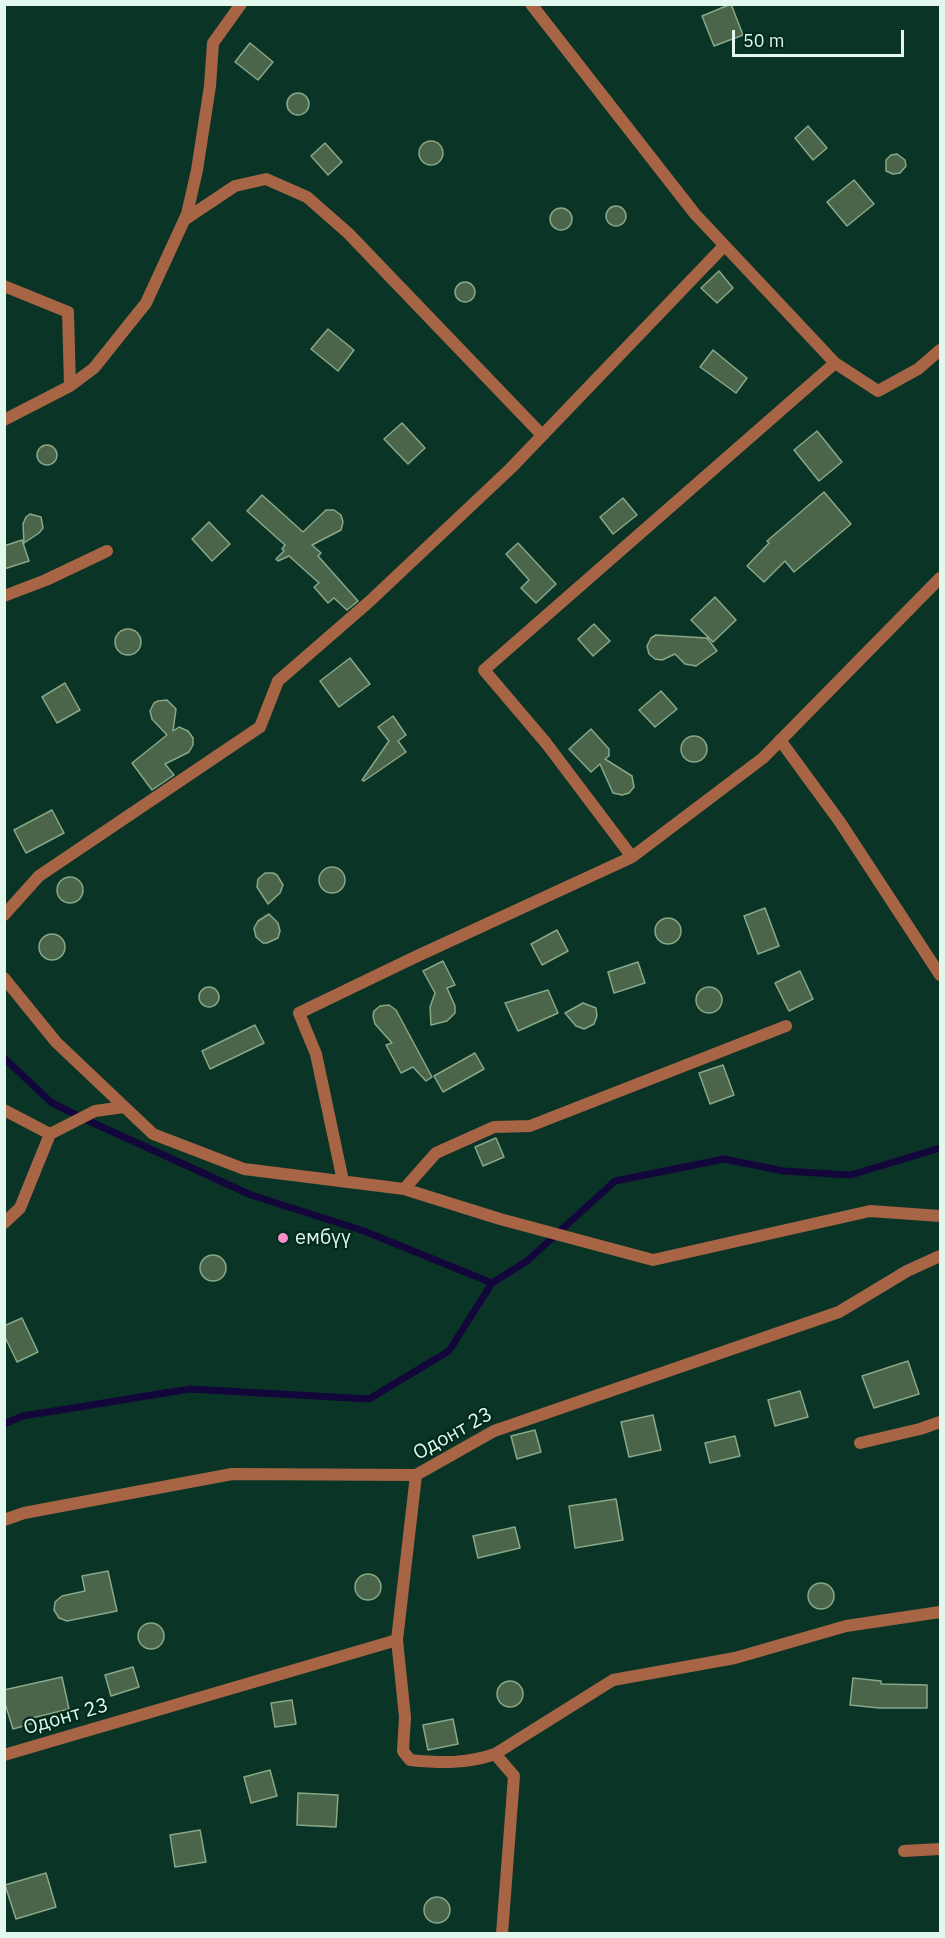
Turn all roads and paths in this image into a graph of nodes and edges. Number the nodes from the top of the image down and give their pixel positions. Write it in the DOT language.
graph roads {
  1 [pos="241,4"];
  2 [pos="531,4"];
  3 [pos="184,220"];
  4 [pos="724,246"];
  5 [pos="4,286"];
  6 [pos="940,350"];
  7 [pos="835,363"];
  8 [pos="70,386"];
  9 [pos="4,420"];
  10 [pos="542,435"];
  11 [pos="107,551"];
  12 [pos="940,578"];
  13 [pos="4,596"];
  14 [pos="780,740"];
  15 [pos="632,857"];
  16 [pos="4,915"];
  17 [pos="940,975"];
  18 [pos="4,978"];
  19 [pos="786,1026"];
  20 [pos="124,1107"];
  21 [pos="4,1110"];
  22 [pos="50,1134"];
  23 [pos="343,1181"];
  24 [pos="404,1188"];
  25 [pos="940,1216"];
  26 [pos="4,1223"];
  27 [pos="940,1256"];
  28 [pos="940,1422"];
  29 [pos="860,1443"];
  30 [pos="416,1474"];
  31 [pos="4,1520"];
  32 [pos="940,1612"];
  33 [pos="397,1640"];
  34 [pos="495,1754"];
  35 [pos="4,1755"];
  36 [pos="940,1849"];
  37 [pos="904,1851"];
  38 [pos="502,1934"];
  1 -- 3 [label="street"];
  2 -- 4 [label="street"];
  3 -- 8 [label="street"];
  3 -- 10 [label="street"];
  4 -- 7 [label="street"];
  4 -- 10 [label="street"];
  5 -- 8 [label="street"];
  6 -- 7 [label="street"];
  7 -- 15 [label="street"];
  8 -- 9 [label="street"];
  10 -- 16 [label="street"];
  11 -- 13 [label="street"];
  12 -- 14 [label="street"];
  14 -- 15 [label="street"];
  14 -- 17 [label="street"];
  15 -- 23 [label="street"];
  18 -- 20 [label="street"];
  19 -- 24 [label="street"];
  20 -- 22 [label="street"];
  20 -- 23 [label="street"];
  21 -- 22 [label="street"];
  22 -- 26 [label="street"];
  23 -- 24 [label="street"];
  24 -- 25 [label="street"];
  27 -- 30 [label="street, Одонт 23"];
  28 -- 29 [label="street"];
  30 -- 31 [label="street"];
  30 -- 33 [label="street, Одонт 23"];
  32 -- 34 [label="street"];
  33 -- 34 [label="street"];
  33 -- 35 [label="street, Одонт 23"];
  34 -- 38 [label="street"];
  36 -- 37 [label="street"];
}
